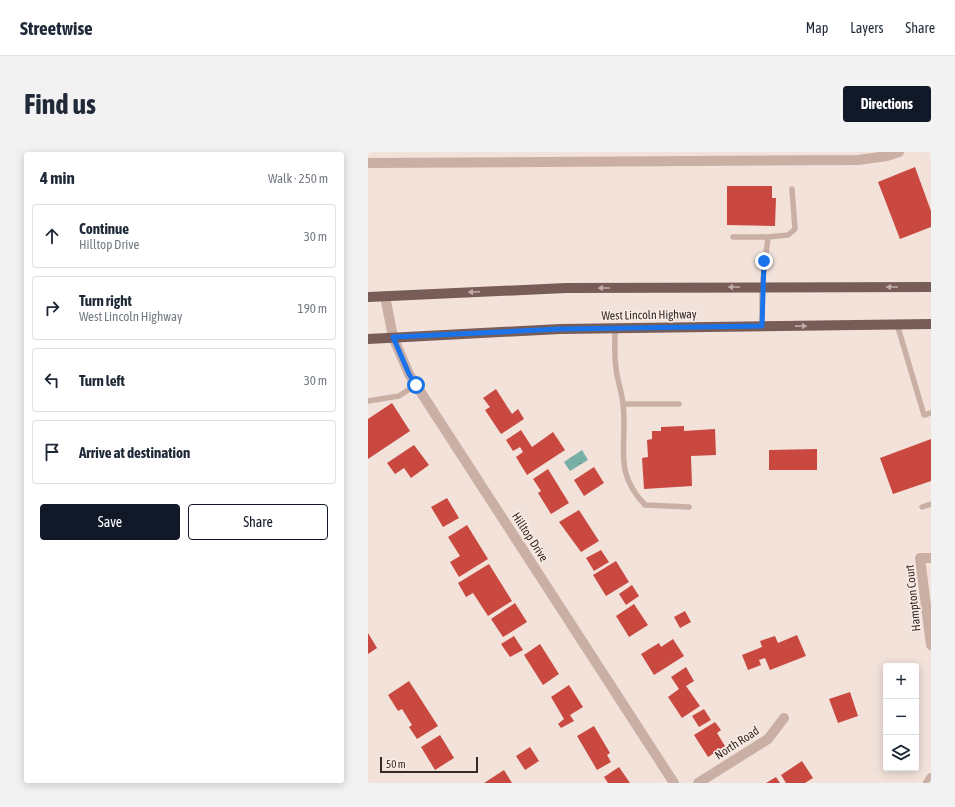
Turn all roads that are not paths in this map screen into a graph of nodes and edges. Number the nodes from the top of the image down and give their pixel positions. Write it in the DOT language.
graph roads {
  1 [pos="899,152"];
  2 [pos="368,162"];
  3 [pos="792,189"];
  4 [pos="733,237"];
  5 [pos="768,237"];
  6 [pos="762,287"];
  7 [pos="931,287"];
  8 [pos="384,296"];
  9 [pos="368,297"];
  10 [pos="897,324"];
  11 [pos="931,324"];
  12 [pos="762,326"];
  13 [pos="615,328"];
  14 [pos="393,337"];
  15 [pos="368,339"];
  16 [pos="416,385"];
  17 [pos="368,401"];
  18 [pos="624,404"];
  19 [pos="679,404"];
  20 [pos="931,413"];
  21 [pos="931,504"];
  22 [pos="689,507"];
  23 [pos="922,507"];
  24 [pos="931,558"];
  25 [pos="931,645"];
  26 [pos="784,718"];
  27 [pos="931,778"];
  28 [pos="674,783"];
  29 [pos="698,783"];
  30 [pos="928,783"];
  1 -- 2 [label="street"];
  3 -- 5 [label="lane"];
  4 -- 5 [label="lane"];
  5 -- 6 [label="lane"];
  7 -- 6 [label="main road, one-way"];
  6 -- 8 [label="main road, one-way"];
  6 -- 12 [label="lane"];
  8 -- 9 [label="main road"];
  8 -- 14 [label="street, Hilltop Drive"];
  10 -- 11 [label="main road, West Lincoln Highway"];
  12 -- 10 [label="main road, West Lincoln Highway, one-way"];
  10 -- 20 [label="lane"];
  12 -- 13 [label="main road, West Lincoln Highway"];
  13 -- 14 [label="main road, West Lincoln Highway"];
  13 -- 18 [label="lane"];
  14 -- 15 [label="main road, West Lincoln Highway"];
  14 -- 16 [label="street, Hilltop Drive"];
  16 -- 17 [label="lane"];
  16 -- 28 [label="street, Hilltop Drive"];
  18 -- 19 [label="lane"];
  18 -- 22 [label="lane"];
  21 -- 23 [label="lane"];
  24 -- 25 [label="street, Hampton Court"];
  26 -- 29 [label="street, North Road"];
  27 -- 30 [label="street"];
}
